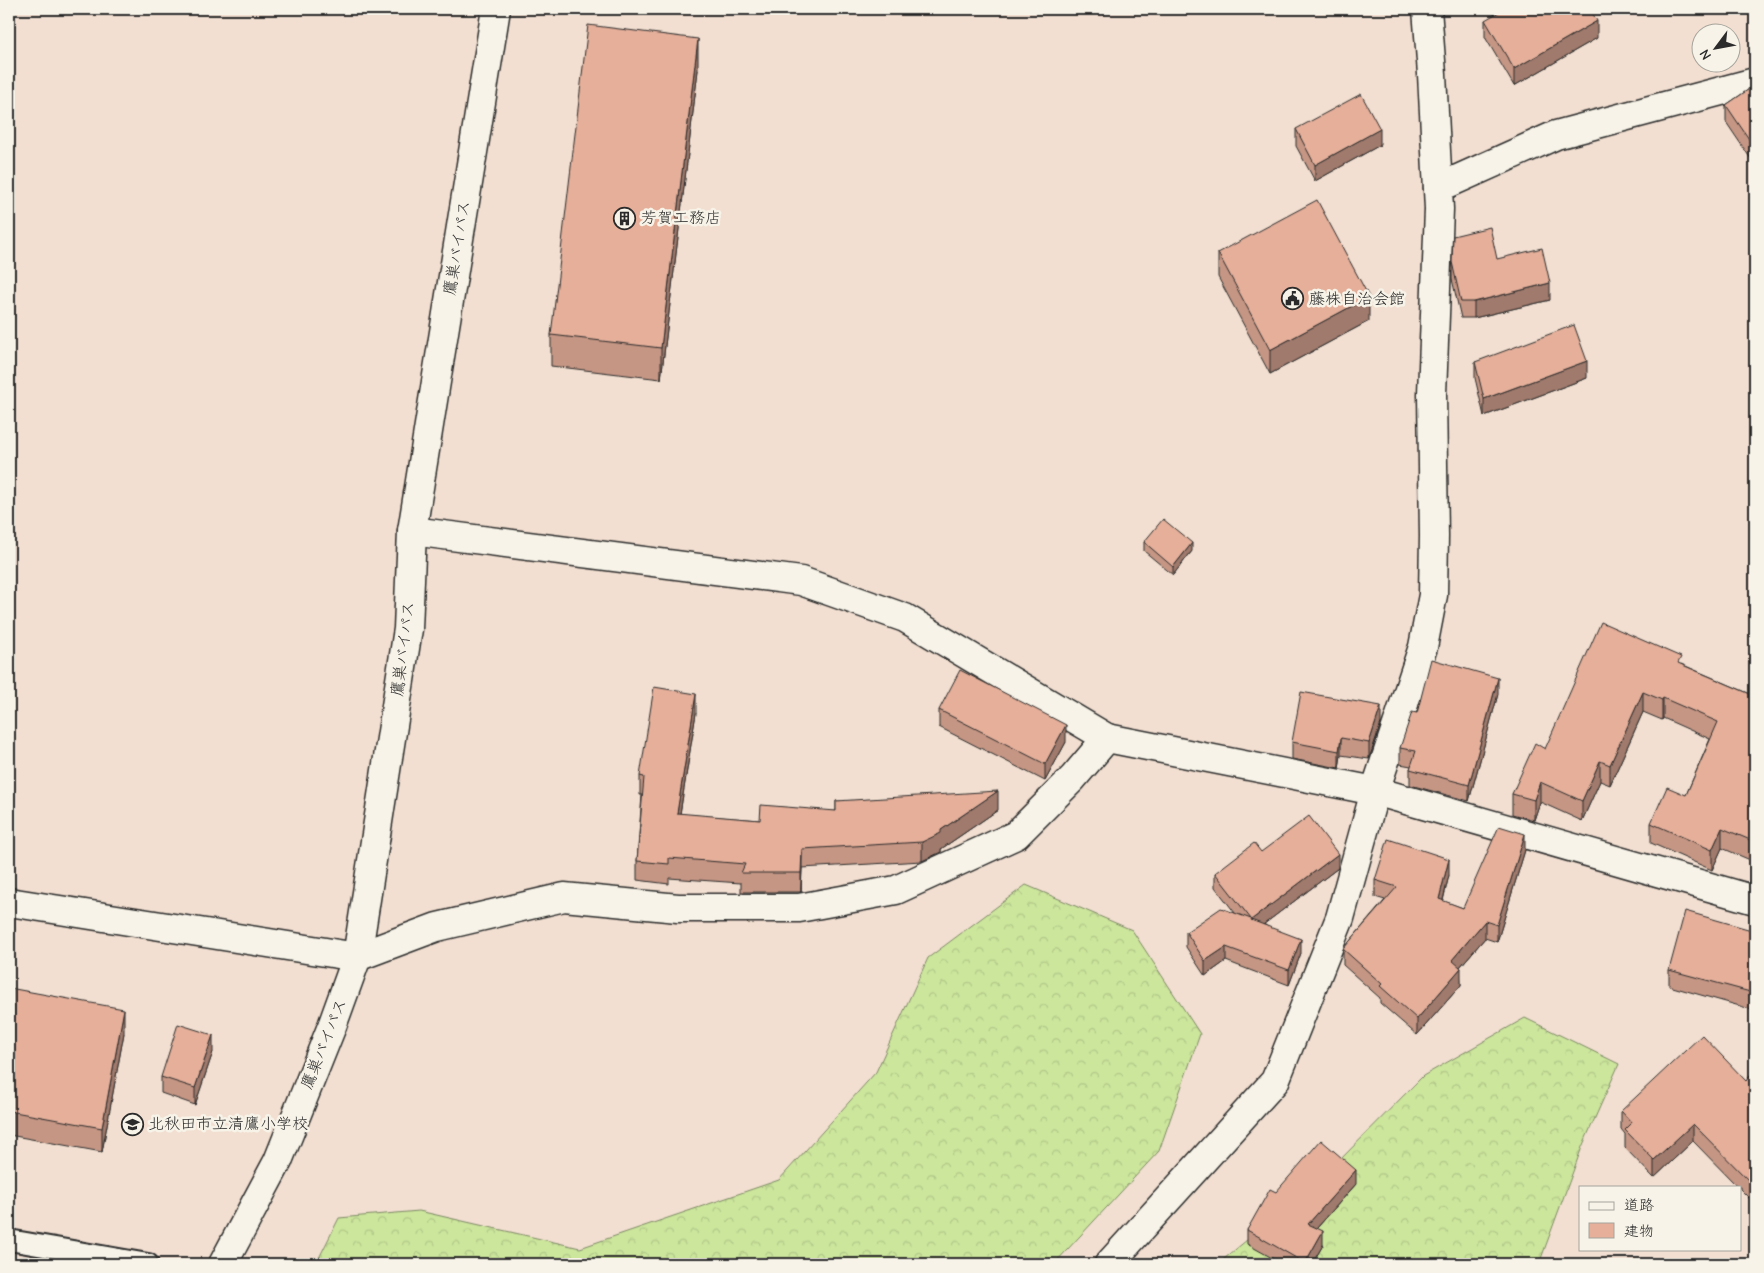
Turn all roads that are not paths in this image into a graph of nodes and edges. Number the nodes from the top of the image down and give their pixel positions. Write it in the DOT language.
graph roads {
  1 [pos="496,9"];
  2 [pos="1427,9"];
  3 [pos="1755,82"];
  4 [pos="1438,188"];
  5 [pos="412,531"];
  6 [pos="1107,738"];
  7 [pos="1375,791"];
  8 [pos="1755,900"];
  9 [pos="9,902"];
  10 [pos="356,957"];
  11 [pos="9,1240"];
  12 [pos="148,1264"];
  13 [pos="223,1264"];
  14 [pos="1110,1264"];
  1 -- 5 [label="main road, 鷹巣バイパス"];
  2 -- 4 [label="main road"];
  3 -- 4 [label="main road"];
  4 -- 7 [label="main road"];
  5 -- 6 [label="main road"];
  5 -- 10 [label="main road, 鷹巣バイパス"];
  6 -- 7 [label="main road"];
  6 -- 10 [label="main road"];
  7 -- 8 [label="main road"];
  7 -- 14 [label="main road"];
  9 -- 10 [label="main road"];
  10 -- 13 [label="main road, 鷹巣バイパス"];
  11 -- 12 [label="lane"];
}
